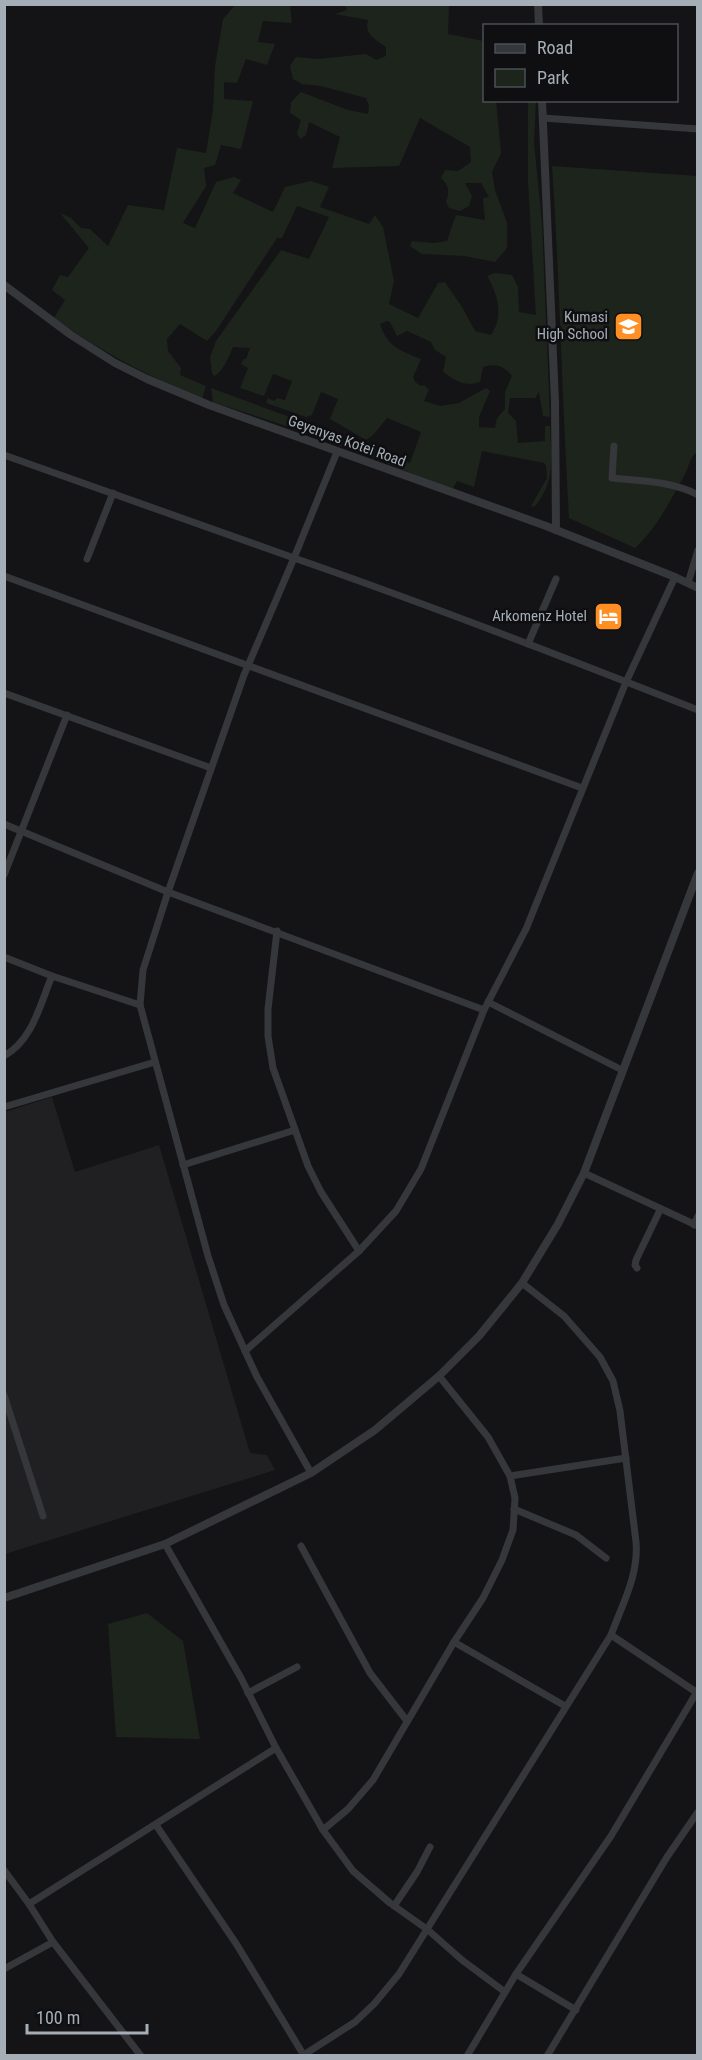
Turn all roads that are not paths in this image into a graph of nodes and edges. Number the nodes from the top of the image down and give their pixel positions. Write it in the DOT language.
graph roads {
  1 [pos="538,4"];
  2 [pos="539,24"];
  3 [pos="543,102"];
  4 [pos="543,118"];
  5 [pos="698,129"];
  6 [pos="4,285"];
  7 [pos="614,446"];
  8 [pos="337,452"];
  9 [pos="4,455"];
  10 [pos="113,493"];
  11 [pos="698,495"];
  12 [pos="556,530"];
  13 [pos="698,550"];
  14 [pos="294,558"];
  15 [pos="87,559"];
  16 [pos="4,576"];
  17 [pos="675,577"];
  18 [pos="556,579"];
  19 [pos="688,583"];
  20 [pos="698,588"];
  21 [pos="528,644"];
  22 [pos="248,666"];
  23 [pos="626,682"];
  24 [pos="4,693"];
  25 [pos="698,710"];
  26 [pos="67,715"];
  27 [pos="211,768"];
  28 [pos="582,788"];
  29 [pos="4,824"];
  30 [pos="22,830"];
  31 [pos="698,873"];
  32 [pos="4,874"];
  33 [pos="168,892"];
  34 [pos="277,931"];
  35 [pos="4,957"];
  36 [pos="52,976"];
  37 [pos="488,1002"];
  38 [pos="140,1005"];
  39 [pos="484,1010"];
  40 [pos="4,1056"];
  41 [pos="154,1062"];
  42 [pos="622,1070"];
  43 [pos="4,1107"];
  44 [pos="295,1130"];
  45 [pos="183,1165"];
  46 [pos="584,1173"];
  47 [pos="660,1210"];
  48 [pos="698,1216"];
  49 [pos="696,1226"];
  50 [pos="359,1251"];
  51 [pos="637,1269"];
  52 [pos="522,1283"];
  53 [pos="245,1351"];
  54 [pos="439,1376"];
  55 [pos="4,1395"];
  56 [pos="626,1458"];
  57 [pos="311,1473"];
  58 [pos="510,1476"];
  59 [pos="514,1509"];
  60 [pos="43,1516"];
  61 [pos="165,1544"];
  62 [pos="301,1546"];
  63 [pos="606,1558"];
  64 [pos="4,1598"];
  65 [pos="611,1635"];
  66 [pos="454,1642"];
  67 [pos="297,1667"];
  68 [pos="697,1691"];
  69 [pos="248,1693"];
  70 [pos="566,1706"];
  71 [pos="407,1721"];
  72 [pos="276,1748"];
  73 [pos="698,1812"];
  74 [pos="156,1825"];
  75 [pos="323,1830"];
  76 [pos="430,1847"];
  77 [pos="4,1870"];
  78 [pos="29,1904"];
  79 [pos="394,1906"];
  80 [pos="428,1930"];
  81 [pos="53,1942"];
  82 [pos="4,1969"];
  83 [pos="516,1974"];
  84 [pos="505,1992"];
  85 [pos="576,2010"];
  86 [pos="141,2055"];
  87 [pos="303,2055"];
  88 [pos="467,2055"];
  89 [pos="547,2055"];
  1 -- 2 [label="street"];
  3 -- 4 [label="street"];
  4 -- 5 [label="street"];
  4 -- 12 [label="street"];
  6 -- 8 [label="street, Geyenyas Kotei Road"];
  7 -- 11 [label="street"];
  8 -- 12 [label="street, Geyenyas Kotei Road"];
  8 -- 14 [label="street"];
  9 -- 10 [label="street"];
  10 -- 14 [label="street"];
  10 -- 15 [label="street"];
  12 -- 17 [label="street, Geyenyas Kotei Road"];
  13 -- 19 [label="street"];
  14 -- 21 [label="street"];
  14 -- 22 [label="street"];
  16 -- 22 [label="street"];
  17 -- 19 [label="street, Geyenyas Kotei Road"];
  17 -- 23 [label="street"];
  18 -- 21 [label="street"];
  19 -- 20 [label="street, Geyenyas Kotei Road"];
  21 -- 23 [label="street"];
  22 -- 27 [label="street"];
  22 -- 28 [label="street"];
  23 -- 25 [label="street"];
  23 -- 28 [label="street"];
  24 -- 26 [label="street"];
  26 -- 27 [label="street"];
  26 -- 30 [label="street"];
  27 -- 33 [label="street"];
  28 -- 37 [label="street"];
  29 -- 30 [label="street"];
  30 -- 32 [label="street"];
  30 -- 33 [label="street"];
  31 -- 42 [label="street"];
  33 -- 34 [label="street"];
  33 -- 38 [label="street"];
  34 -- 39 [label="street"];
  34 -- 44 [label="street"];
  35 -- 36 [label="street"];
  36 -- 38 [label="street"];
  36 -- 40 [label="street"];
  37 -- 39 [label="street"];
  37 -- 42 [label="street"];
  38 -- 41 [label="street"];
  39 -- 50 [label="street"];
  41 -- 43 [label="street"];
  41 -- 45 [label="street"];
  42 -- 46 [label="street"];
  44 -- 45 [label="street"];
  44 -- 50 [label="street"];
  45 -- 53 [label="street"];
  46 -- 47 [label="street"];
  46 -- 52 [label="street"];
  47 -- 49 [label="street"];
  47 -- 51 [label="street"];
  48 -- 49 [label="street"];
  50 -- 53 [label="street"];
  52 -- 54 [label="street"];
  52 -- 56 [label="street"];
  53 -- 57 [label="street"];
  54 -- 57 [label="street"];
  54 -- 58 [label="street"];
  55 -- 60 [label="street"];
  56 -- 58 [label="street"];
  56 -- 65 [label="street"];
  57 -- 61 [label="street"];
  58 -- 59 [label="street"];
  59 -- 63 [label="street"];
  59 -- 66 [label="street"];
  61 -- 64 [label="street"];
  61 -- 69 [label="street"];
  62 -- 71 [label="street"];
  65 -- 68 [label="street"];
  65 -- 70 [label="street"];
  66 -- 70 [label="street"];
  66 -- 71 [label="street"];
  67 -- 69 [label="street"];
  68 -- 83 [label="street"];
  69 -- 72 [label="street"];
  70 -- 80 [label="street"];
  71 -- 75 [label="street"];
  72 -- 74 [label="street"];
  72 -- 75 [label="street"];
  73 -- 85 [label="street"];
  74 -- 78 [label="street"];
  74 -- 87 [label="street"];
  75 -- 79 [label="street"];
  76 -- 79 [label="street"];
  77 -- 78 [label="street"];
  78 -- 81 [label="street"];
  79 -- 80 [label="street"];
  80 -- 84 [label="street"];
  80 -- 87 [label="street"];
  81 -- 82 [label="street"];
  81 -- 86 [label="street"];
  83 -- 84 [label="street"];
  83 -- 85 [label="street"];
  84 -- 88 [label="street"];
  85 -- 89 [label="street"];
}
